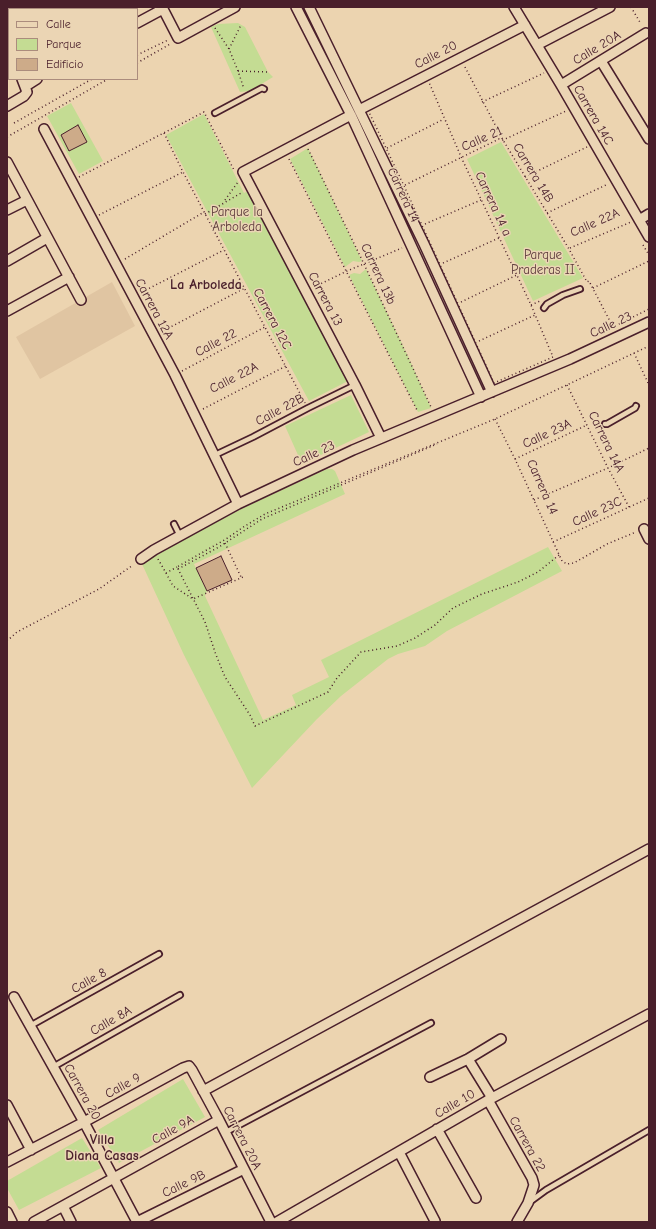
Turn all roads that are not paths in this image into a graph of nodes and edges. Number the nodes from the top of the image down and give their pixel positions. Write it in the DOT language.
graph roads {
  1 [pos="235,7"];
  2 [pos="296,7"];
  3 [pos="309,7"];
  4 [pos="514,7"];
  5 [pos="610,7"];
  6 [pos="162,8"];
  7 [pos="217,11"];
  8 [pos="138,22"];
  9 [pos="525,25"];
  10 [pos="646,33"];
  11 [pos="537,46"];
  12 [pos="601,60"];
  13 [pos="24,82"];
  14 [pos="561,85"];
  15 [pos="264,89"];
  16 [pos="7,106"];
  17 [pos="359,110"];
  18 [pos="215,113"];
  19 [pos="351,115"];
  20 [pos="44,129"];
  21 [pos="649,139"];
  22 [pos="7,162"];
  23 [pos="26,200"];
  24 [pos="7,210"];
  25 [pos="649,214"];
  26 [pos="635,221"];
  27 [pos="47,238"];
  28 [pos="645,239"];
  29 [pos="7,261"];
  30 [pos="69,277"];
  31 [pos="580,289"];
  32 [pos="81,300"];
  33 [pos="544,308"];
  34 [pos="7,311"];
  35 [pos="649,322"];
  36 [pos="355,384"];
  37 [pos="492,392"];
  38 [pos="481,397"];
  39 [pos="636,406"];
  40 [pos="605,424"];
  41 [pos="381,438"];
  42 [pos="215,455"];
  43 [pos="238,504"];
  44 [pos="174,524"];
  45 [pos="644,529"];
  46 [pos="180,536"];
  47 [pos="649,538"];
  48 [pos="142,559"];
  49 [pos="649,849"];
  50 [pos="159,954"];
  51 [pos="180,995"];
  52 [pos="14,997"];
  53 [pos="649,1014"];
  54 [pos="431,1023"];
  55 [pos="30,1026"];
  56 [pos="501,1039"];
  57 [pos="468,1060"];
  58 [pos="189,1066"];
  59 [pos="53,1067"];
  60 [pos="430,1077"];
  61 [pos="203,1091"];
  62 [pos="490,1099"];
  63 [pos="7,1105"];
  64 [pos="219,1120"];
  65 [pos="84,1122"];
  66 [pos="437,1129"];
  67 [pos="649,1130"];
  68 [pos="226,1132"];
  69 [pos="31,1150"];
  70 [pos="399,1152"];
  71 [pos="7,1162"];
  72 [pos="244,1169"];
  73 [pos="114,1178"];
  74 [pos="476,1198"];
  75 [pos="528,1203"];
  76 [pos="63,1206"];
  77 [pos="7,1212"];
  78 [pos="435,1221"];
  79 [pos="12,1222"];
  80 [pos="34,1222"];
  81 [pos="71,1222"];
  82 [pos="137,1222"];
  83 [pos="271,1222"];
  84 [pos="277,1222"];
  85 [pos="517,1222"];
  1 -- 7 [label="street"];
  2 -- 19 [label="street, Carrera 14"];
  3 -- 17 [label="street, Carrera 14"];
  4 -- 9 [label="street, Carrera 14C"];
  5 -- 11 [label="street"];
  6 -- 7 [label="street"];
  6 -- 8 [label="street"];
  9 -- 11 [label="street, Carrera 14C"];
  9 -- 17 [label="street, Calle 20"];
  10 -- 12 [label="street, Calle 20A"];
  11 -- 14 [label="street, Carrera 14C"];
  12 -- 14 [label="street, Calle 20A"];
  12 -- 21 [label="street"];
  13 -- 16 [label="street"];
  14 -- 26 [label="street, Carrera 14C"];
  15 -- 18 [label="lane"];
  17 -- 37 [label="street, Carrera 14"];
  19 -- 36 [label="street, Carrera 13"];
  19 -- 38 [label="street, Carrera 14"];
  20 -- 42 [label="street, Carrera 12A"];
  22 -- 23 [label="street"];
  23 -- 24 [label="street"];
  23 -- 27 [label="street"];
  25 -- 26 [label="street, Calle 22A"];
  26 -- 28 [label="street, Carrera 14C"];
  27 -- 29 [label="street"];
  27 -- 30 [label="street"];
  30 -- 32 [label="street"];
  30 -- 34 [label="street"];
  31 -- 33 [label="lane"];
  35 -- 37 [label="street, Calle 23"];
  36 -- 41 [label="street, Carrera 13"];
  36 -- 42 [label="lane, Calle 22B"];
  37 -- 38 [label="street, Calle 23"];
  38 -- 41 [label="street, Calle 23"];
  39 -- 40 [label="lane"];
  41 -- 43 [label="street, Calle 23"];
  42 -- 43 [label="street, Carrera 12A"];
  43 -- 46 [label="street, Calle 23"];
  44 -- 46 [label="lane"];
  45 -- 47 [label="street"];
  46 -- 48 [label="street, Calle 23"];
  49 -- 61 [label="street"];
  50 -- 55 [label="lane, Calle 8"];
  51 -- 59 [label="lane, Calle 8A"];
  52 -- 55 [label="street, Carrera 20"];
  53 -- 62 [label="street, Calle 10"];
  54 -- 68 [label="lane"];
  55 -- 59 [label="street, Carrera 20"];
  56 -- 57 [label="street"];
  57 -- 60 [label="street"];
  57 -- 62 [label="street, Carrera 22"];
  58 -- 61 [label="street, Carrera 20A"];
  58 -- 65 [label="street, Calle 9"];
  59 -- 65 [label="street, Carrera 20"];
  61 -- 64 [label="street, Carrera 20A"];
  62 -- 66 [label="street, Calle 10"];
  62 -- 75 [label="street, Carrera 22"];
  63 -- 69 [label="street"];
  64 -- 68 [label="street, Carrera 20A"];
  64 -- 73 [label="street, Calle 9A"];
  65 -- 69 [label="street, Calle 9"];
  65 -- 73 [label="street, Carrera 20"];
  66 -- 70 [label="street, Calle 10"];
  66 -- 74 [label="street"];
  67 -- 75 [label="lane"];
  68 -- 72 [label="street, Carrera 20A"];
  69 -- 71 [label="street, Calle 9"];
  70 -- 78 [label="street"];
  70 -- 84 [label="street, Calle 10"];
  72 -- 82 [label="street, Calle 9B"];
  72 -- 83 [label="street, Carrera 20A"];
  73 -- 76 [label="street, Calle 9A"];
  73 -- 82 [label="street, Carrera 20"];
  75 -- 85 [label="street, Carrera 22"];
  76 -- 80 [label="street, Calle 9A"];
  76 -- 81 [label="street"];
  77 -- 79 [label="street"];
}
